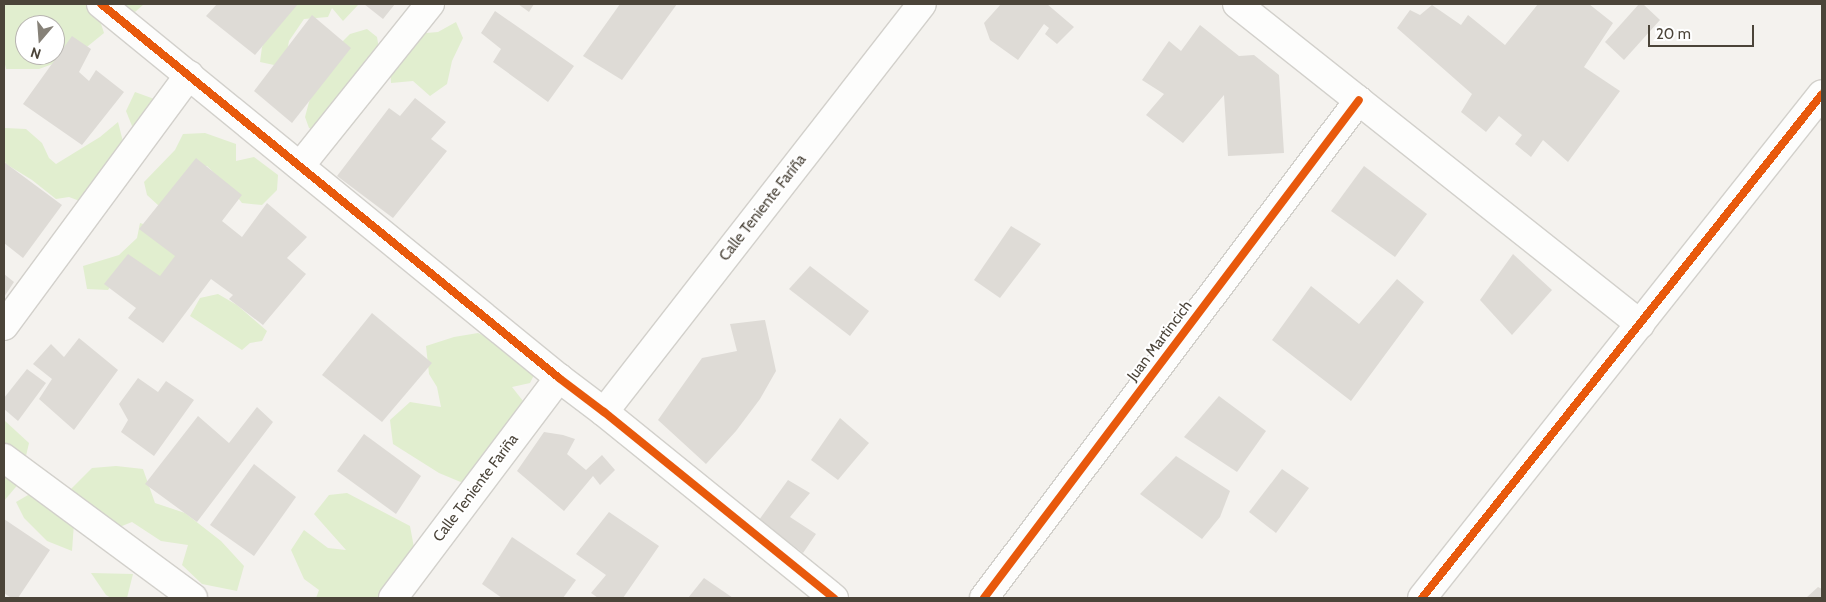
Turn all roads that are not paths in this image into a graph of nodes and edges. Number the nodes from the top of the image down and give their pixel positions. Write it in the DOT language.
graph roads {
  1 [pos="101,4"];
  2 [pos="430,4"];
  3 [pos="922,4"];
  4 [pos="1237,4"];
  5 [pos="189,75"];
  6 [pos="1822,94"];
  7 [pos="1359,100"];
  8 [pos="300,166"];
  9 [pos="1640,324"];
  10 [pos="4,326"];
  11 [pos="558,378"];
  12 [pos="604,412"];
  13 [pos="4,458"];
  14 [pos="193,598"];
  15 [pos="393,598"];
  16 [pos="834,598"];
  17 [pos="984,598"];
  18 [pos="1422,598"];
  1 -- 5 [label="street"];
  2 -- 8 [label="street"];
  3 -- 12 [label="street, Calle Teniente Fariña"];
  4 -- 7 [label="street"];
  5 -- 8 [label="street"];
  5 -- 10 [label="street"];
  6 -- 9 [label="street"];
  7 -- 9 [label="street"];
  7 -- 17 [label="street, Juan Martincich"];
  8 -- 11 [label="street"];
  9 -- 18 [label="street"];
  11 -- 12 [label="street"];
  11 -- 15 [label="street, Calle Teniente Fariña"];
  12 -- 16 [label="street"];
  13 -- 14 [label="street"];
}
